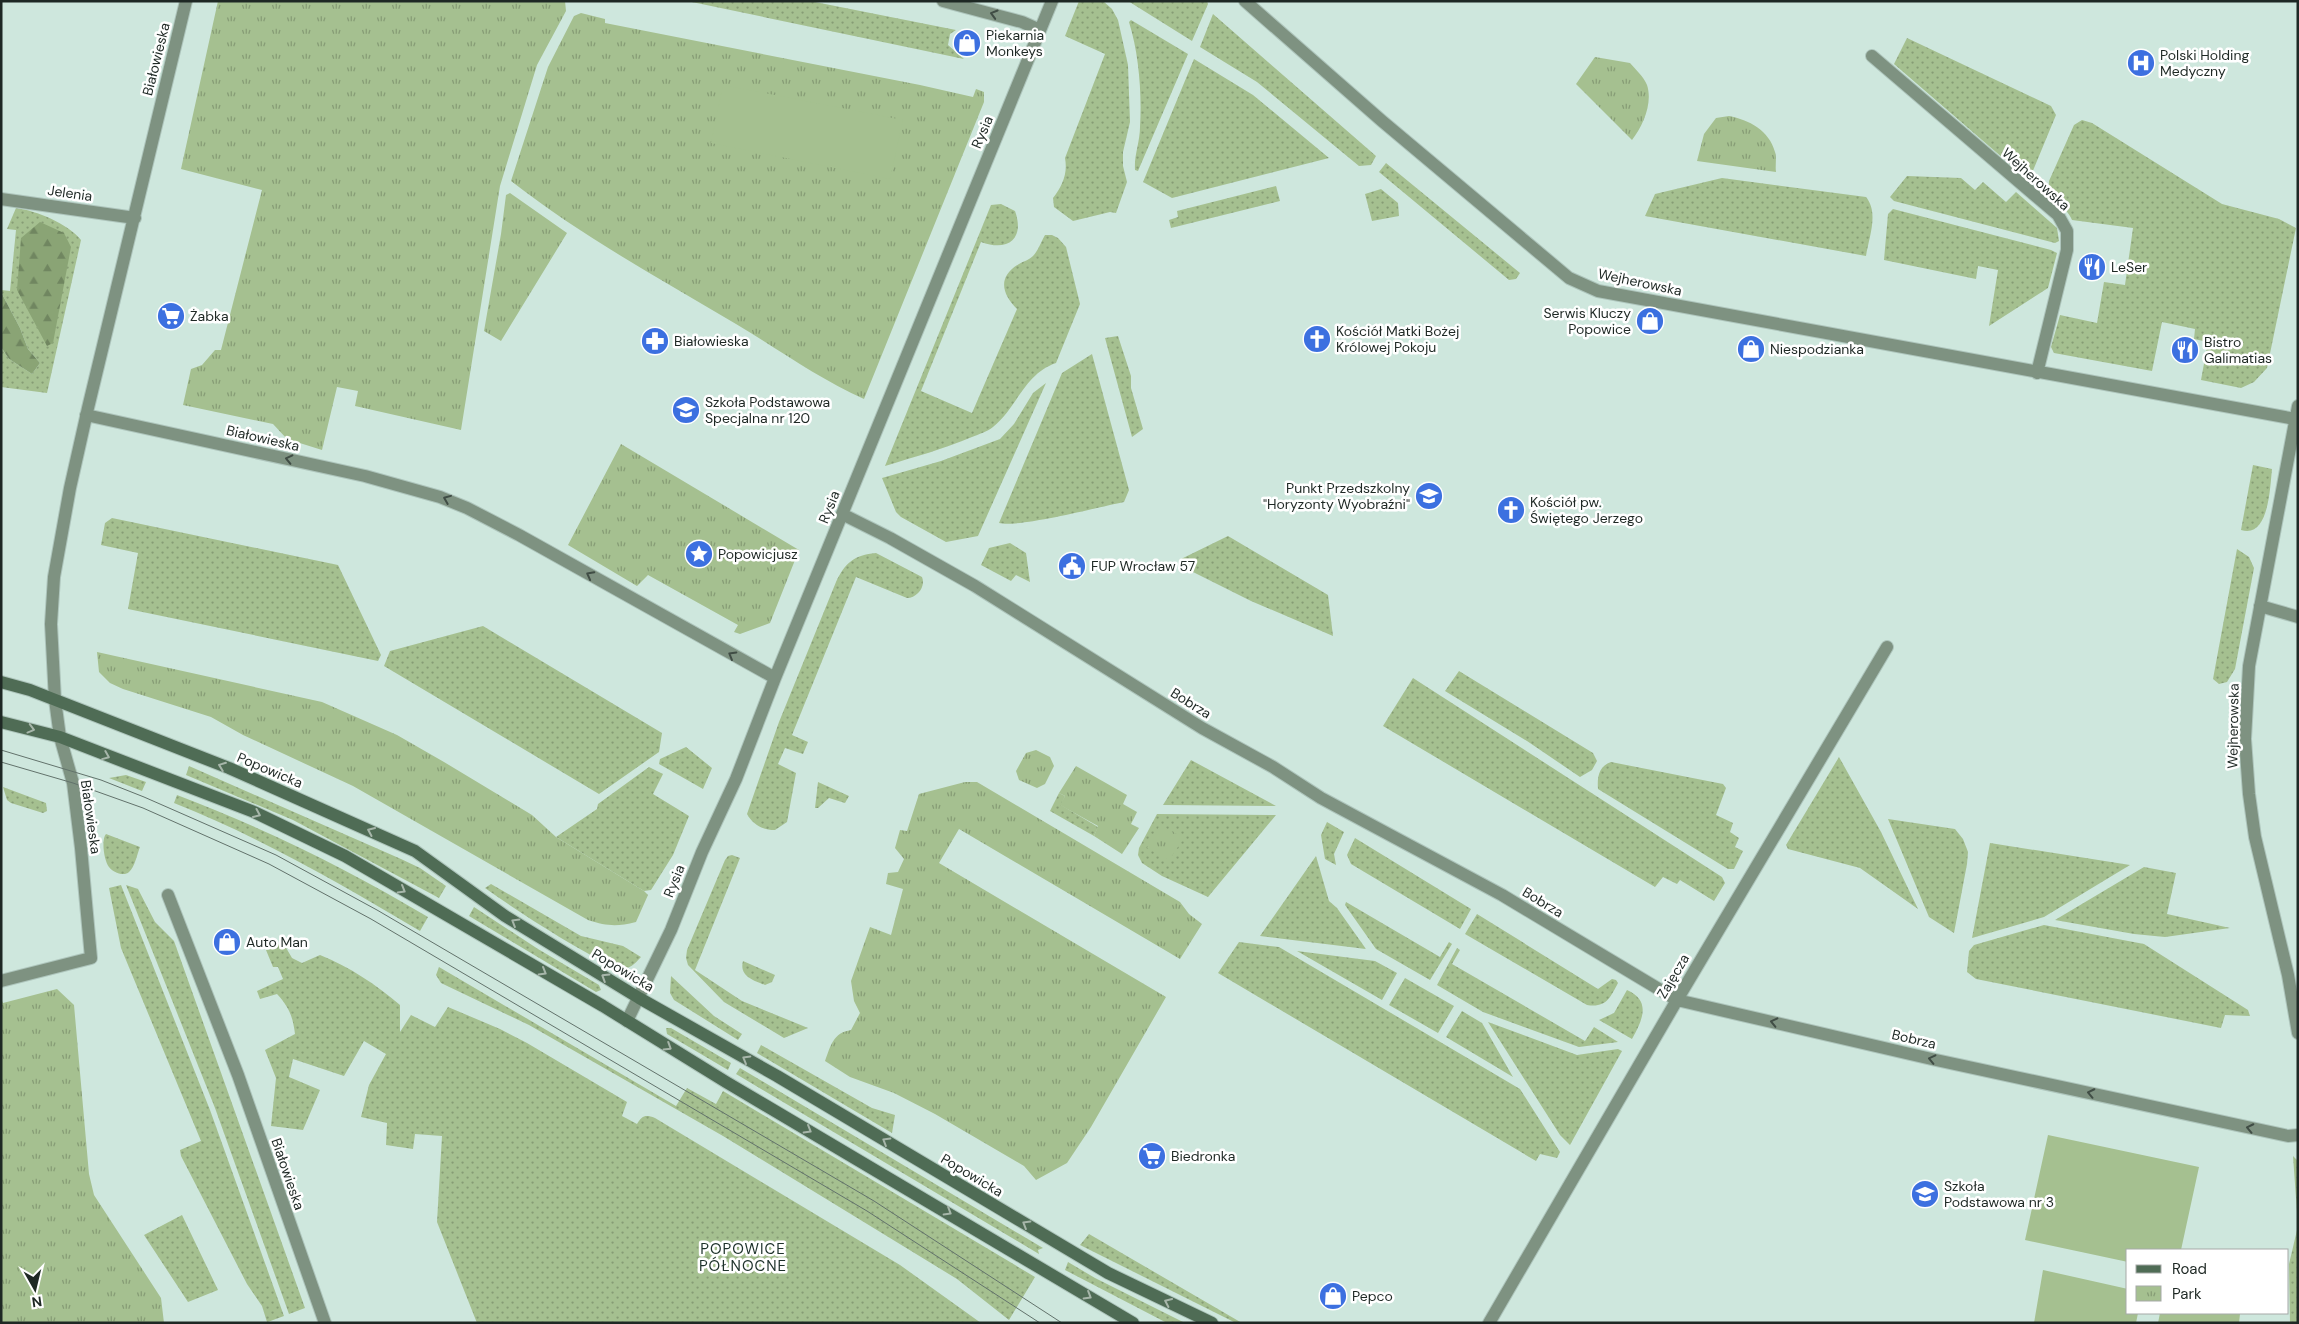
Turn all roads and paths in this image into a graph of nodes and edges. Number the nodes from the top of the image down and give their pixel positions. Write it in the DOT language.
graph roads {
  1 [pos="186,1"];
  2 [pos="943,1"];
  3 [pos="1052,1"];
  4 [pos="1245,1"];
  5 [pos="1040,30"];
  6 [pos="1872,56"];
  7 [pos="1,199"];
  8 [pos="135,218"];
  9 [pos="2037,373"];
  10 [pos="2298,406"];
  11 [pos="86,415"];
  12 [pos="2295,419"];
  13 [pos="842,514"];
  14 [pos="2260,606"];
  15 [pos="2298,617"];
  16 [pos="1887,647"];
  17 [pos="775,678"];
  18 [pos="1,682"];
  19 [pos="55,700"];
  20 [pos="1,722"];
  21 [pos="60,737"];
  22 [pos="168,895"];
  23 [pos="1,981"];
  24 [pos="639,998"];
  25 [pos="1677,1000"];
  26 [pos="627,1021"];
  27 [pos="2298,1033"];
  28 [pos="2298,1135"];
  29 [pos="325,1323"];
  30 [pos="1133,1323"];
  31 [pos="1212,1323"];
  32 [pos="1489,1323"];
  1 -- 8 [label="street, Białowieska"];
  5 -- 2 [label="street, one-way"];
  3 -- 5 [label="street, Rysia"];
  4 -- 9 [label="street, Wejherowska"];
  5 -- 13 [label="street, Rysia"];
  6 -- 9 [label="street, Wejherowska"];
  7 -- 8 [label="street, Jelenia"];
  8 -- 11 [label="street, Białowieska"];
  9 -- 12 [label="street, Wejherowska"];
  10 -- 12 [label="street, Wejherowska"];
  17 -- 11 [label="street, Białowieska, one-way"];
  11 -- 19 [label="street, Białowieska"];
  12 -- 14 [label="street, Wejherowska"];
  13 -- 17 [label="street, Rysia"];
  13 -- 25 [label="street, Bobrza"];
  14 -- 15 [label="street"];
  14 -- 27 [label="street, Wejherowska"];
  16 -- 25 [label="street, Zajęcza"];
  17 -- 24 [label="street, Rysia"];
  18 -- 19 [label="street, Popowicka"];
  19 -- 21 [label="street, Białowieska"];
  24 -- 19 [label="street, Popowicka, one-way"];
  20 -- 21 [label="street, one-way"];
  21 -- 23 [label="street, Białowieska"];
  21 -- 26 [label="street, one-way"];
  22 -- 29 [label="street, Białowieska"];
  24 -- 26 [label="street, Rysia"];
  31 -- 24 [label="street, Popowicka, one-way"];
  28 -- 25 [label="street, Bobrza, one-way"];
  25 -- 32 [label="street, Zajęcza"];
  26 -- 30 [label="street, one-way"];
}
